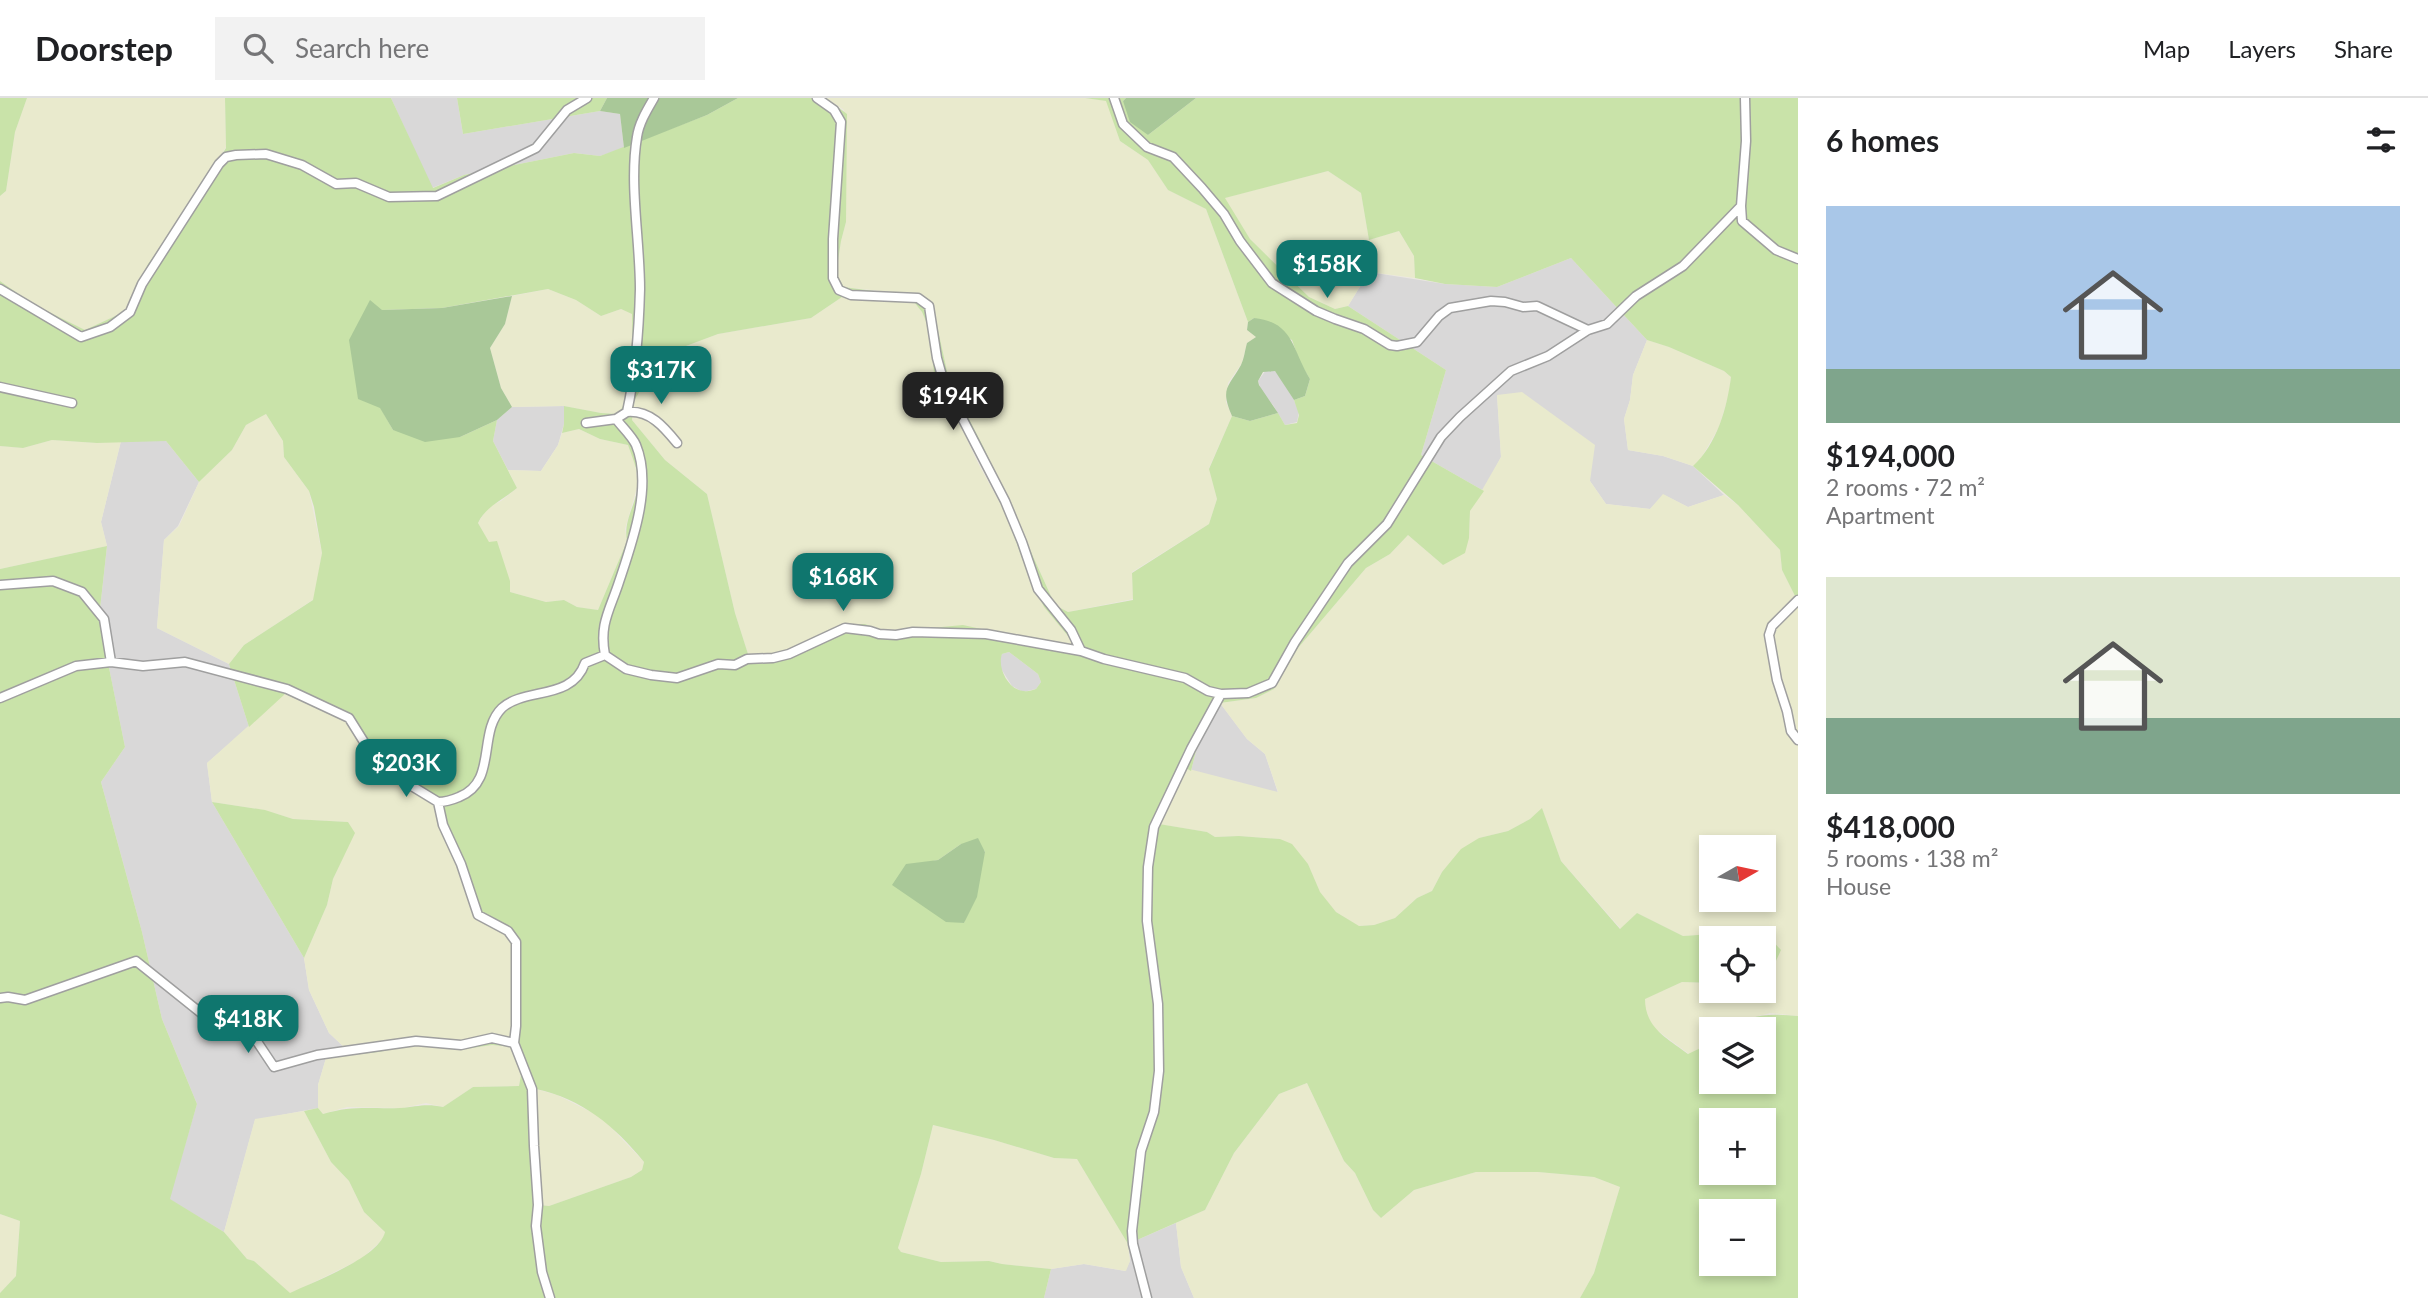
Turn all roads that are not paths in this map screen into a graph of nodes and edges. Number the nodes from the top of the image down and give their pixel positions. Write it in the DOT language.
graph roads {
  1 [pos="587,98"];
  2 [pos="653,98"];
  3 [pos="817,98"];
  4 [pos="1114,98"];
  5 [pos="1745,98"];
  6 [pos="1741,206"];
  7 [pos="1798,259"];
  8 [pos="0,289"];
  9 [pos="1588,330"];
  10 [pos="0,387"];
  11 [pos="72,403"];
  12 [pos="627,412"];
  13 [pos="616,419"];
  14 [pos="586,423"];
  15 [pos="677,443"];
  16 [pos="0,585"];
  17 [pos="1798,600"];
  18 [pos="1081,651"];
  19 [pos="605,655"];
  20 [pos="111,662"];
  21 [pos="1221,694"];
  22 [pos="0,698"];
  23 [pos="1798,740"];
  24 [pos="438,802"];
  25 [pos="0,998"];
  26 [pos="514,1043"];
  27 [pos="550,1298"];
  28 [pos="1147,1298"];
  1 -- 8 [label="street"];
  2 -- 12 [label="street"];
  3 -- 18 [label="street"];
  4 -- 9 [label="street"];
  5 -- 6 [label="street"];
  6 -- 7 [label="street"];
  6 -- 9 [label="street"];
  9 -- 21 [label="street"];
  10 -- 11 [label="street"];
  12 -- 13 [label="street"];
  12 -- 15 [label="street"];
  13 -- 14 [label="street"];
  13 -- 19 [label="street"];
  16 -- 20 [label="street"];
  17 -- 23 [label="street"];
  18 -- 19 [label="street"];
  18 -- 21 [label="street"];
  19 -- 24 [label="street"];
  20 -- 22 [label="street"];
  20 -- 24 [label="street"];
  21 -- 28 [label="street"];
  24 -- 26 [label="street"];
  25 -- 26 [label="street"];
  26 -- 27 [label="street"];
}
